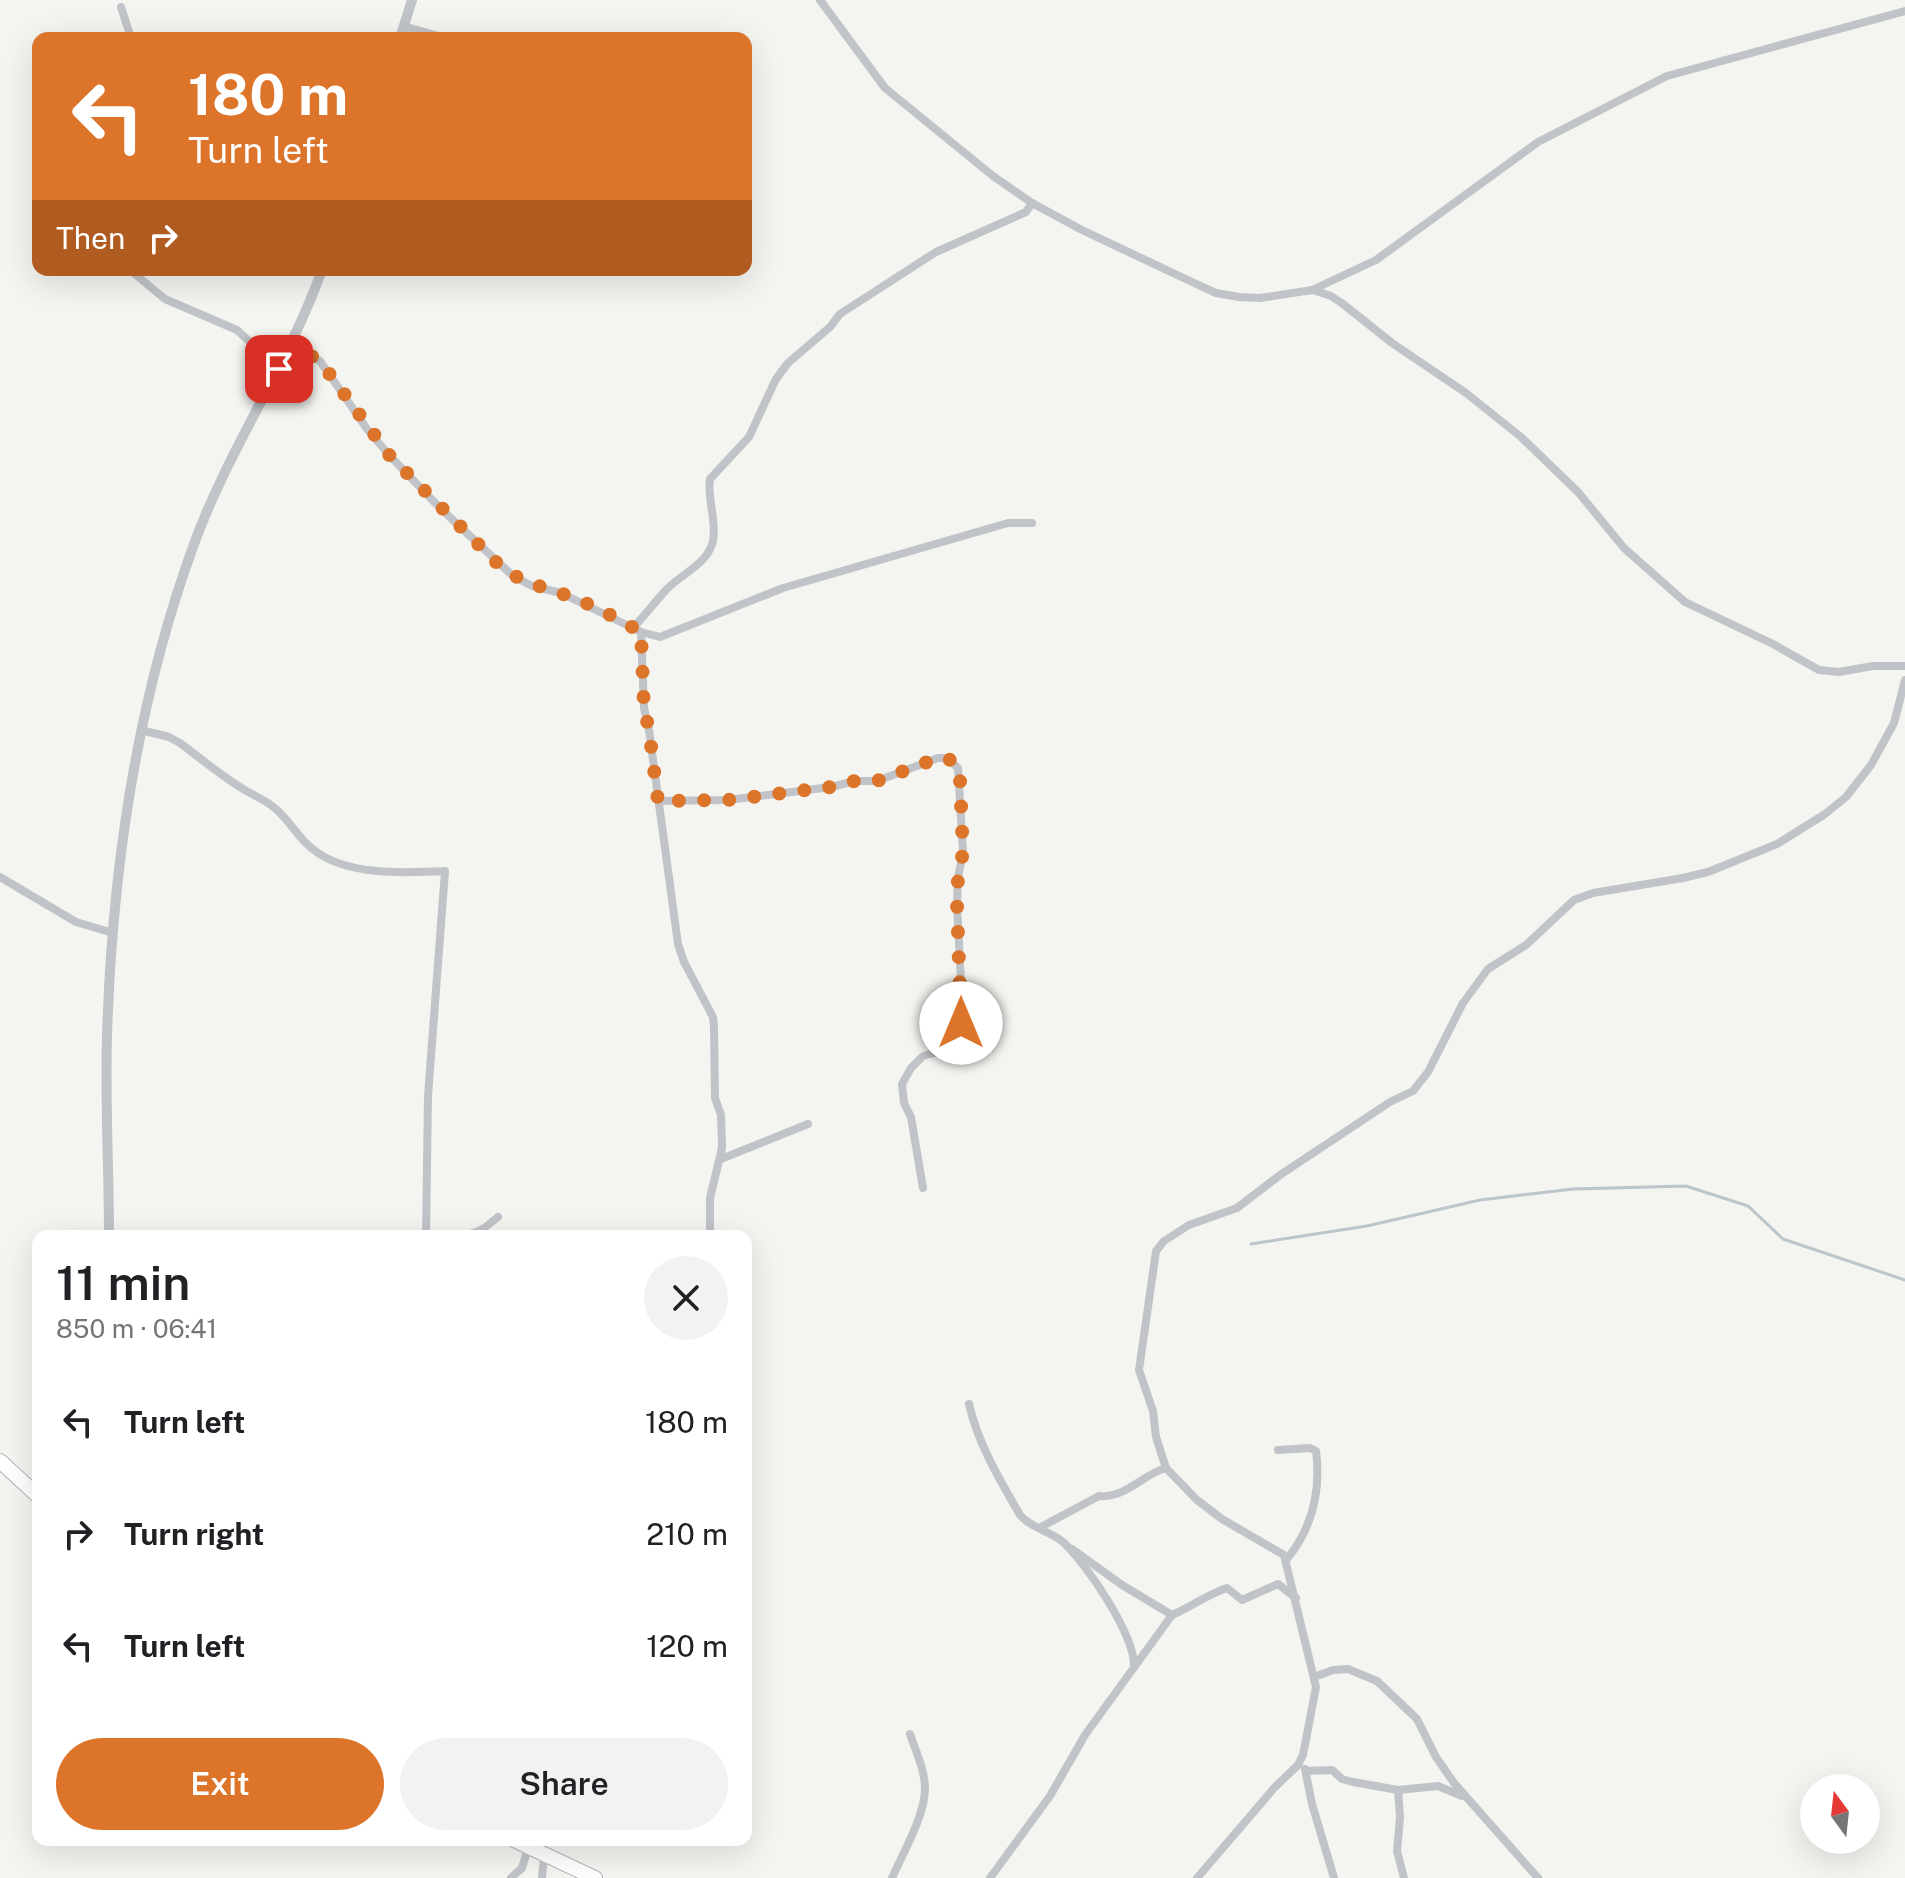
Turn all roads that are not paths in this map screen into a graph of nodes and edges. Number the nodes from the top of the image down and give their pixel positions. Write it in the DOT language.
graph roads {
  1 [pos="412,0"];
  2 [pos="820,0"];
  3 [pos="121,7"];
  4 [pos="1905,11"];
  5 [pos="403,26"];
  6 [pos="129,32"];
  7 [pos="402,32"];
  8 [pos="424,32"];
  9 [pos="1032,203"];
  10 [pos="137,276"];
  11 [pos="320,276"];
  12 [pos="1312,290"];
  13 [pos="292,345"];
  14 [pos="279,369"];
  15 [pos="1032,523"];
  16 [pos="637,630"];
  17 [pos="1905,666"];
  18 [pos="1905,680"];
  19 [pos="141,730"];
  20 [pos="658,801"];
  21 [pos="0,877"];
  22 [pos="113,933"];
  23 [pos="808,1124"];
  24 [pos="721,1159"];
  25 [pos="923,1188"];
  26 [pos="498,1217"];
  27 [pos="109,1230"];
  28 [pos="426,1230"];
  29 [pos="481,1230"];
  30 [pos="710,1230"];
  31 [pos="969,1404"];
  32 [pos="1278,1450"];
  33 [pos="0,1461"];
  34 [pos="1166,1468"];
  35 [pos="0,1471"];
  36 [pos="32,1491"];
  37 [pos="32,1492"];
  38 [pos="1039,1528"];
  39 [pos="1062,1542"];
  40 [pos="1287,1559"];
  41 [pos="1297,1599"];
  42 [pos="1172,1615"];
  43 [pos="1134,1668"];
  44 [pos="1314,1677"];
  45 [pos="910,1734"];
  46 [pos="1301,1761"];
  47 [pos="1306,1771"];
  48 [pos="1398,1790"];
  49 [pos="1466,1798"];
  50 [pos="524,1846"];
  51 [pos="528,1848"];
  52 [pos="544,1856"];
  53 [pos="511,1878"];
  54 [pos="542,1878"];
  55 [pos="595,1878"];
  56 [pos="892,1878"];
  57 [pos="990,1878"];
  58 [pos="1197,1878"];
  59 [pos="1334,1878"];
  60 [pos="1404,1878"];
  61 [pos="1538,1878"];
  1 -- 5 [label="street"];
  2 -- 9 [label="street"];
  3 -- 6 [label="street"];
  4 -- 12 [label="street"];
  5 -- 7 [label="street"];
  5 -- 8 [label="street"];
  9 -- 12 [label="street"];
  9 -- 16 [label="street"];
  10 -- 14 [label="street"];
  11 -- 13 [label="street"];
  12 -- 17 [label="street"];
  13 -- 14 [label="street"];
  13 -- 16 [label="street"];
  14 -- 19 [label="street"];
  15 -- 16 [label="street"];
  16 -- 20 [label="street"];
  18 -- 34 [label="street"];
  19 -- 22 [label="street"];
  19 -- 28 [label="street"];
  20 -- 24 [label="street"];
  20 -- 25 [label="street"];
  21 -- 22 [label="street"];
  22 -- 27 [label="street"];
  23 -- 24 [label="street"];
  24 -- 30 [label="street"];
  26 -- 29 [label="street"];
  31 -- 38 [label="street"];
  32 -- 40 [label="street"];
  33 -- 36 [label="highway"];
  34 -- 38 [label="street"];
  34 -- 40 [label="street"];
  35 -- 37 [label="highway"];
  38 -- 39 [label="street"];
  39 -- 42 [label="street"];
  39 -- 43 [label="street"];
  40 -- 41 [label="street"];
  41 -- 42 [label="street"];
  41 -- 44 [label="street"];
  42 -- 43 [label="street"];
  43 -- 57 [label="street"];
  44 -- 46 [label="street"];
  44 -- 49 [label="street"];
  45 -- 56 [label="street"];
  46 -- 47 [label="street"];
  46 -- 58 [label="street"];
  47 -- 48 [label="street"];
  47 -- 59 [label="street"];
  48 -- 49 [label="street"];
  48 -- 60 [label="street"];
  49 -- 61 [label="street"];
  50 -- 51 [label="highway"];
  51 -- 52 [label="highway"];
  51 -- 53 [label="street"];
  52 -- 54 [label="street"];
  52 -- 55 [label="highway"];
}
